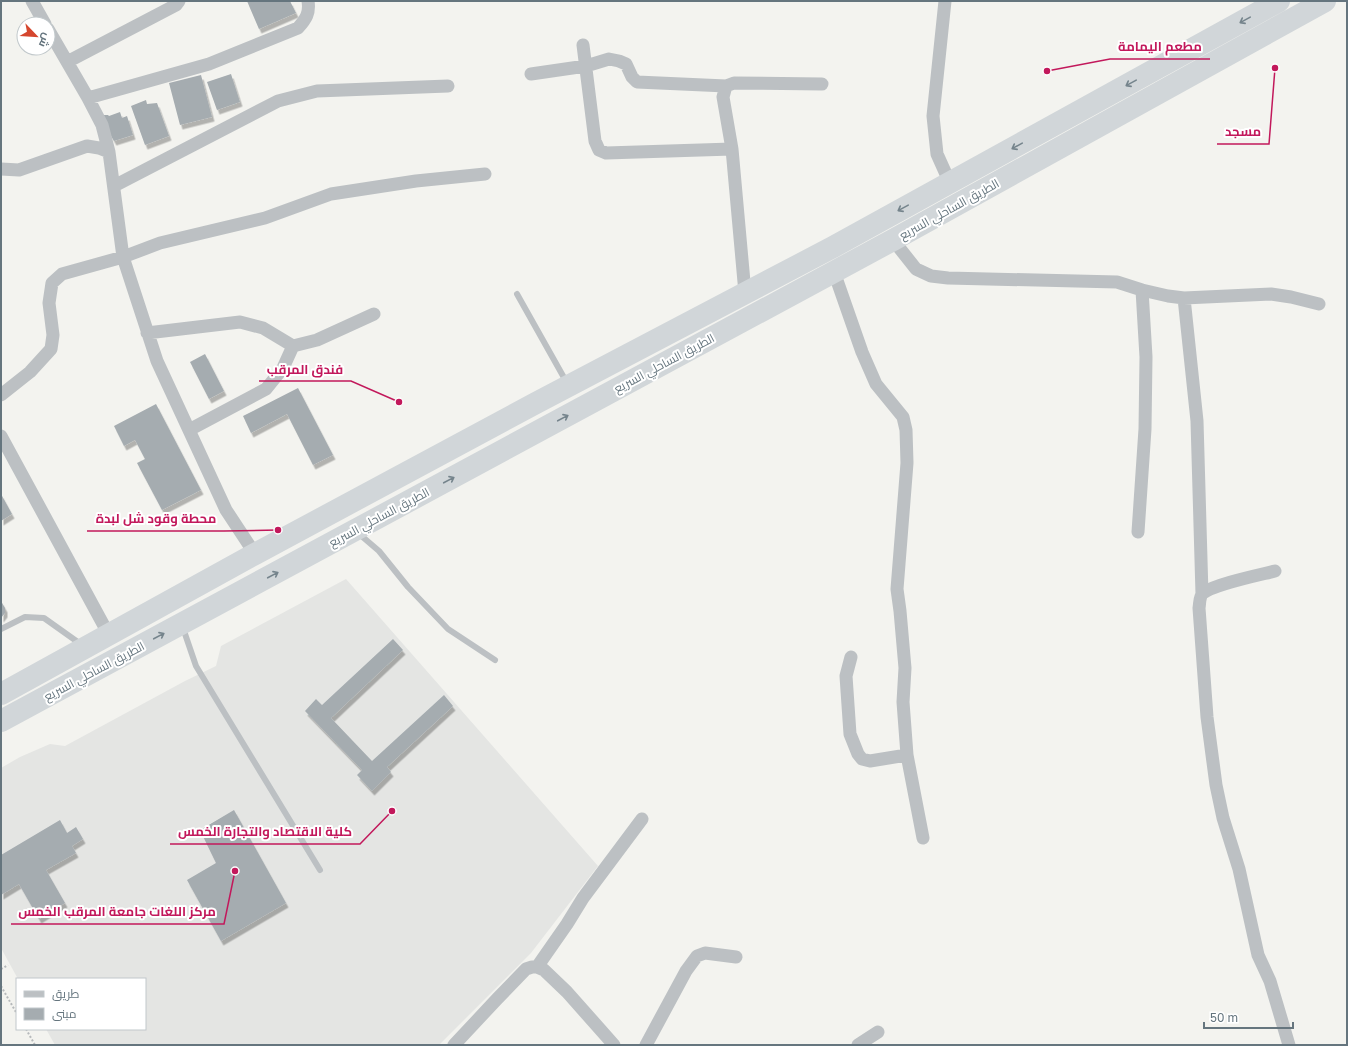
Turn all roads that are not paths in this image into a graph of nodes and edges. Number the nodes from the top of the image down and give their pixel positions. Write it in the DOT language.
graph roads {
  1 [pos="32,1"];
  2 [pos="179,1"];
  3 [pos="308,1"];
  4 [pos="945,1"];
  5 [pos="1279,1"];
  6 [pos="1325,1"];
  7 [pos="40,16"];
  8 [pos="56,43"];
  9 [pos="583,45"];
  10 [pos="67,62"];
  11 [pos="586,66"];
  12 [pos="531,74"];
  13 [pos="822,84"];
  14 [pos="448,86"];
  15 [pos="726,86"];
  16 [pos="88,98"];
  17 [pos="732,149"];
  18 [pos="109,152"];
  19 [pos="1,169"];
  20 [pos="485,174"];
  21 [pos="950,183"];
  22 [pos="114,186"];
  23 [pos="893,240"];
  24 [pos="123,257"];
  25 [pos="834,272"];
  26 [pos="1142,290"];
  27 [pos="745,293"];
  28 [pos="517,294"];
  29 [pos="1184,298"];
  30 [pos="1319,304"];
  31 [pos="374,314"];
  32 [pos="147,332"];
  33 [pos="293,346"];
  34 [pos="569,386"];
  35 [pos="1,395"];
  36 [pos="189,430"];
  37 [pos="1,436"];
  38 [pos="355,530"];
  39 [pos="1138,532"];
  40 [pos="256,554"];
  41 [pos="1275,571"];
  42 [pos="1202,594"];
  43 [pos="181,624"];
  44 [pos="1,629"];
  45 [pos="109,635"];
  46 [pos="86,648"];
  47 [pos="851,657"];
  48 [pos="495,660"];
  49 [pos="1,694"];
  50 [pos="1,721"];
  51 [pos="907,755"];
  52 [pos="642,819"];
  53 [pos="923,838"];
  54 [pos="320,870"];
  55 [pos="736,957"];
  56 [pos="537,967"];
  57 [pos="878,1032"];
  58 [pos="454,1045"];
  59 [pos="614,1045"];
  60 [pos="646,1045"];
  61 [pos="858,1045"];
  62 [pos="1289,1045"];
  1 -- 7 [label="street"];
  2 -- 10 [label="street"];
  3 -- 16 [label="street"];
  4 -- 21 [label="street"];
  5 -- 21 [label="highway, الطريق الساحلي السريع, one-way"];
  6 -- 23 [label="highway, الطريق الساحلي السريع"];
  8 -- 10 [label="street"];
  9 -- 11 [label="street"];
  10 -- 16 [label="street"];
  11 -- 12 [label="street"];
  11 -- 15 [label="street"];
  11 -- 17 [label="street"];
  13 -- 15 [label="street"];
  14 -- 22 [label="street"];
  15 -- 17 [label="street"];
  16 -- 18 [label="street"];
  17 -- 27 [label="street"];
  18 -- 19 [label="street"];
  18 -- 22 [label="street"];
  20 -- 24 [label="street"];
  21 -- 27 [label="highway, الطريق الساحلي السريع, one-way"];
  22 -- 24 [label="street"];
  23 -- 25 [label="highway, الطريق الساحلي السريع"];
  23 -- 26 [label="street"];
  24 -- 32 [label="street"];
  24 -- 35 [label="street"];
  38 -- 25 [label="highway, الطريق الساحلي السريع, one-way"];
  25 -- 51 [label="street"];
  26 -- 29 [label="street"];
  26 -- 39 [label="street"];
  27 -- 34 [label="highway, الطريق الساحلي السريع"];
  28 -- 34 [label="lane"];
  29 -- 30 [label="street"];
  29 -- 42 [label="street"];
  31 -- 33 [label="street"];
  32 -- 33 [label="street"];
  32 -- 36 [label="street"];
  33 -- 36 [label="street"];
  34 -- 40 [label="highway, الطريق الساحلي السريع"];
  36 -- 40 [label="street"];
  37 -- 45 [label="street"];
  43 -- 38 [label="highway, الطريق الساحلي السريع, one-way"];
  38 -- 48 [label="lane"];
  40 -- 45 [label="highway, الطريق الساحلي السريع"];
  41 -- 42 [label="street"];
  42 -- 62 [label="street"];
  50 -- 43 [label="highway, الطريق الساحلي السريع, one-way"];
  43 -- 54 [label="lane"];
  44 -- 46 [label="lane"];
  45 -- 46 [label="highway, الطريق الساحلي السريع"];
  46 -- 49 [label="highway, الطريق الساحلي السريع"];
  47 -- 51 [label="street"];
  51 -- 53 [label="street"];
  52 -- 56 [label="street"];
  55 -- 60 [label="street"];
  56 -- 58 [label="street"];
  56 -- 59 [label="street"];
  57 -- 61 [label="street"];
}
